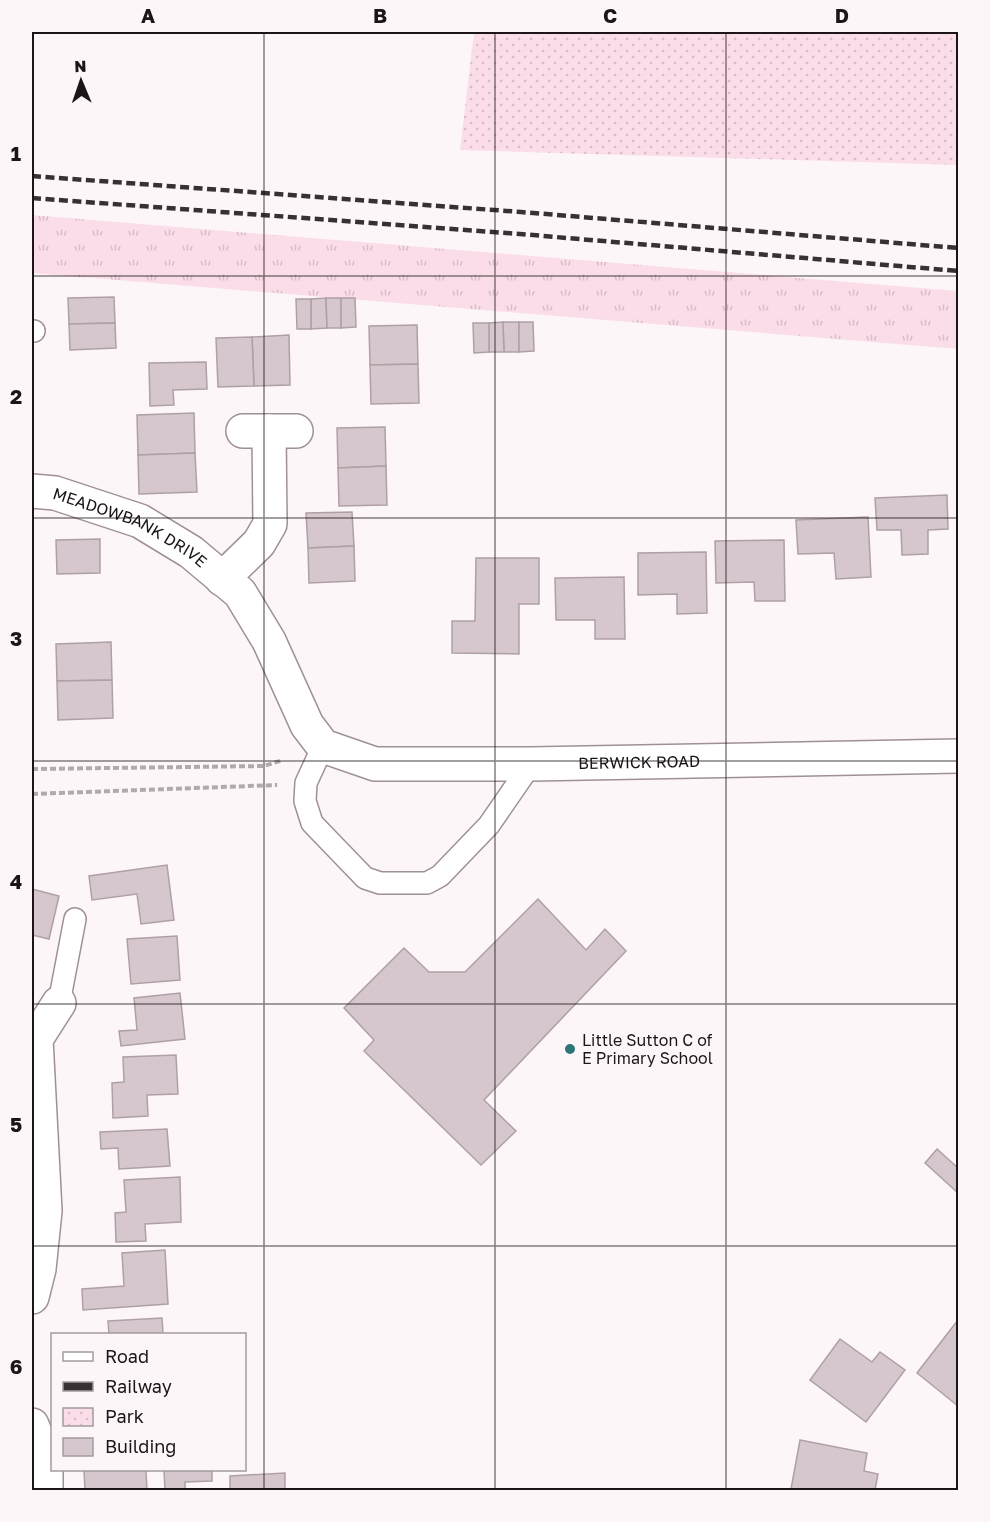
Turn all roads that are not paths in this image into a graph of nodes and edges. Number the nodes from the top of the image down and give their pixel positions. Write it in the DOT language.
graph roads {
  1 [pos="269,431"];
  2 [pos="32,491"];
  3 [pos="222,579"];
  4 [pos="323,746"];
  5 [pos="958,756"];
  6 [pos="531,764"];
  7 [pos="75,919"];
  8 [pos="59,1003"];
  9 [pos="34,1036"];
  10 [pos="32,1297"];
  11 [pos="32,1425"];
  12 [pos="46,1491"];
  1 -- 3 [label="street, MEADOWBANK DRIVE"];
  2 -- 3 [label="street, MEADOWBANK DRIVE"];
  3 -- 4 [label="street, MEADOWBANK DRIVE"];
  4 -- 6 [label="street, BERWICK ROAD"];
  4 -- 6 [label="lane"];
  5 -- 6 [label="street, BERWICK ROAD"];
  7 -- 8 [label="lane"];
  8 -- 9 [label="street"];
  9 -- 10 [label="street"];
  11 -- 12 [label="street"];
}
